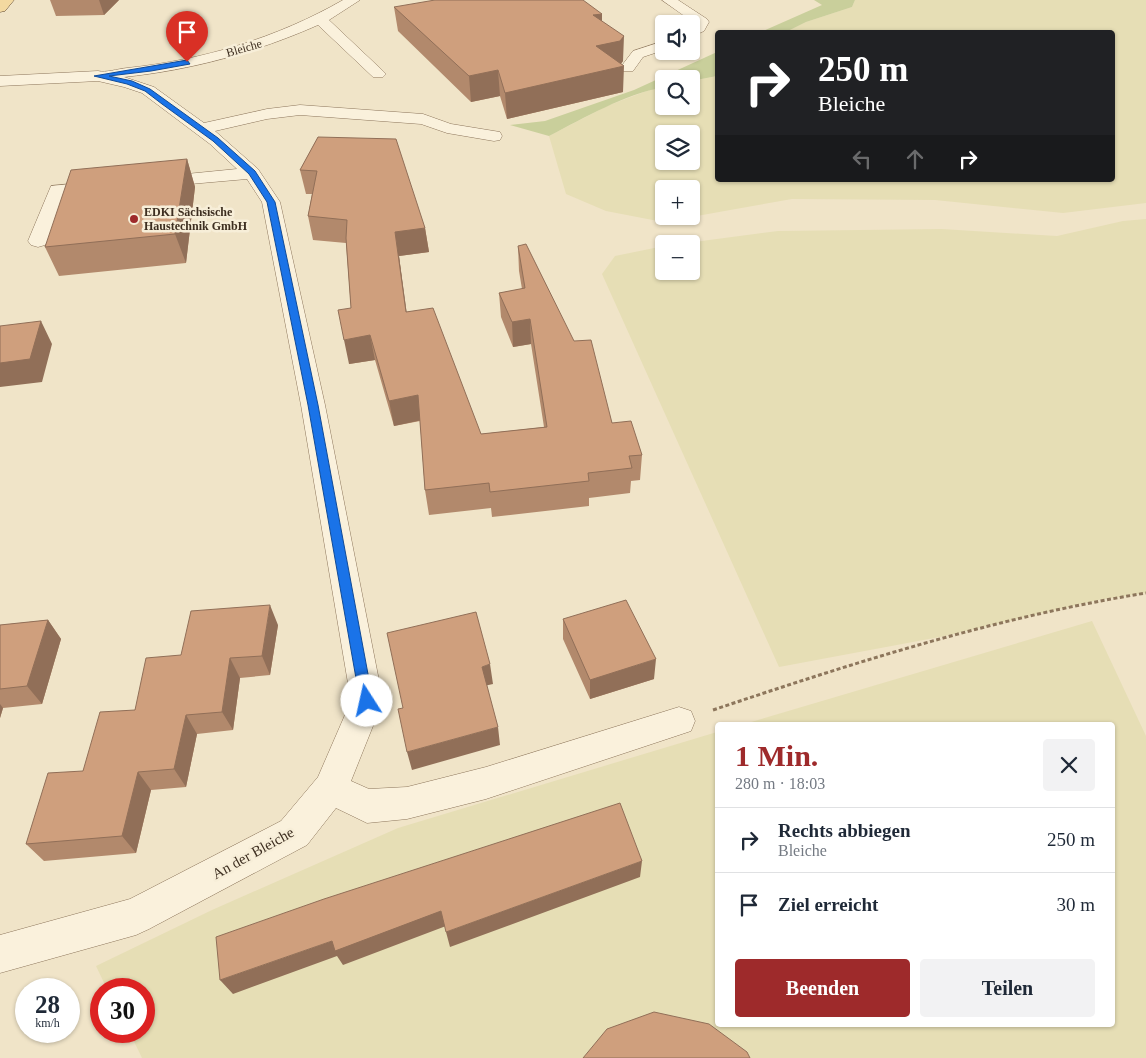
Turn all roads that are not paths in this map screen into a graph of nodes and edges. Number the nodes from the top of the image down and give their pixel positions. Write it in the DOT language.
graph roads {
  1 [pos="7,0"];
  2 [pos="669,0"];
  3 [pos="325,2"];
  4 [pos="348,3"];
  5 [pos="0,8"];
  6 [pos="692,15"];
  7 [pos="320,19"];
  8 [pos="655,48"];
  9 [pos="628,68"];
  10 [pos="378,74"];
  11 [pos="98,76"];
  12 [pos="0,81"];
  13 [pos="201,129"];
  14 [pos="494,136"];
  15 [pos="252,173"];
  16 [pos="136,183"];
  17 [pos="116,185"];
  18 [pos="38,241"];
  19 [pos="679,721"];
  20 [pos="331,788"];
  21 [pos="0,954"];
  1 -- 5 [label="main road"];
  2 -- 6 [label="street"];
  3 -- 4 [label="street"];
  4 -- 7 [label="street, Bleiche"];
  7 -- 10 [label="street"];
  7 -- 11 [label="street, Bleiche"];
  8 -- 9 [label="street"];
  11 -- 12 [label="street, An der Bleiche"];
  11 -- 13 [label="street, An der Bleiche"];
  13 -- 14 [label="street"];
  13 -- 15 [label="street, An der Bleiche"];
  15 -- 16 [label="street"];
  15 -- 20 [label="street, An der Bleiche"];
  17 -- 18 [label="street"];
  19 -- 20 [label="street"];
  20 -- 21 [label="street, An der Bleiche"];
}
